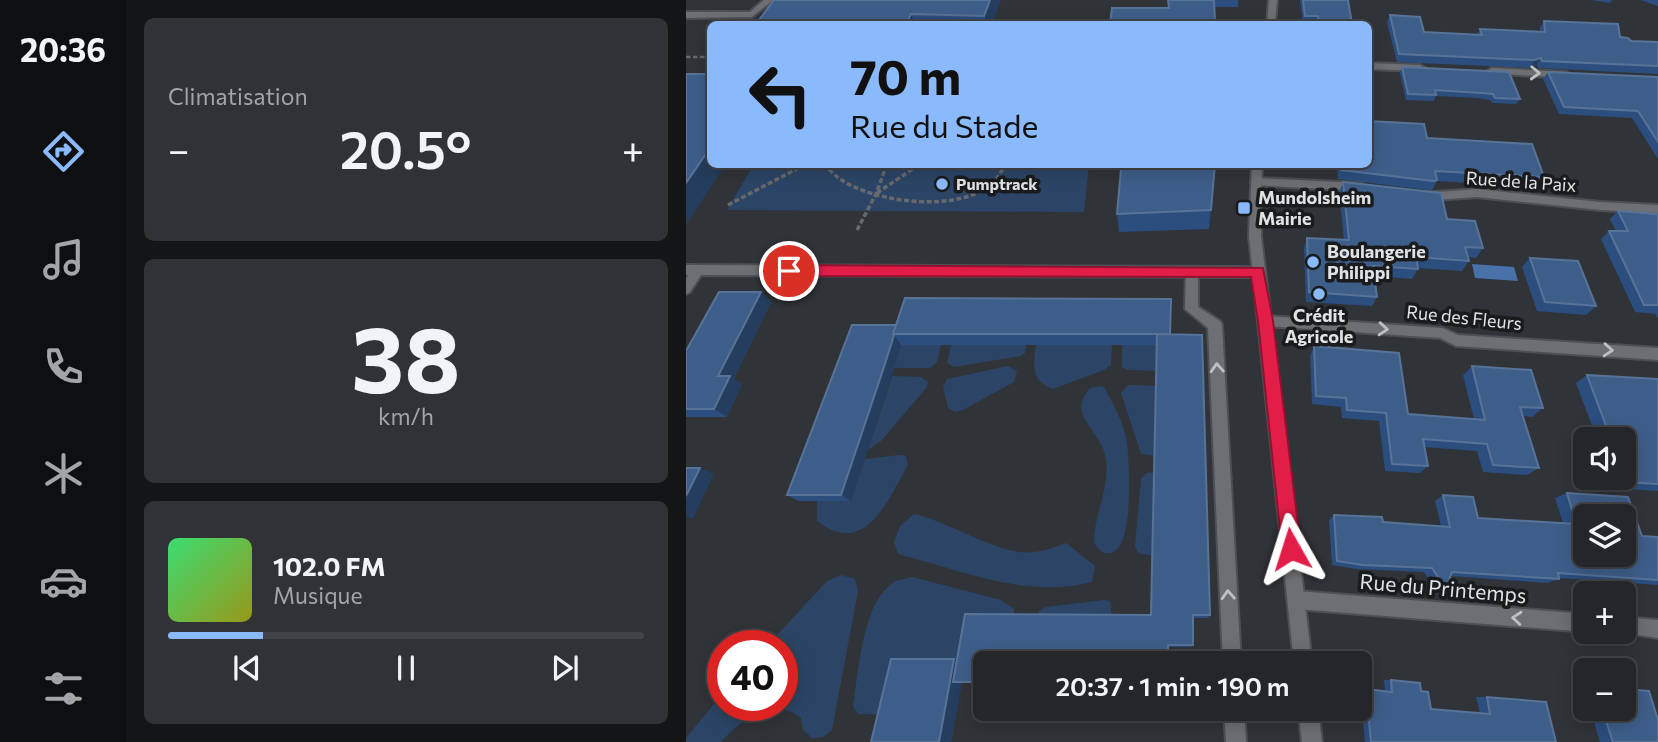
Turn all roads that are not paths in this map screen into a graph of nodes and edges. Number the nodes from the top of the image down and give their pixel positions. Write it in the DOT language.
graph roads {
  1 [pos="769,0"];
  2 [pos="1273,0"];
  3 [pos="686,15"];
  4 [pos="1271,21"];
  5 [pos="1372,66"];
  6 [pos="1437,69"];
  7 [pos="1478,71"];
  8 [pos="1573,75"];
  9 [pos="1258,168"];
  10 [pos="1257,181"];
  11 [pos="1376,189"];
  12 [pos="1414,196"];
  13 [pos="1658,209"];
  14 [pos="692,270"];
  15 [pos="1192,272"];
  16 [pos="1258,272"];
  17 [pos="686,289"];
  18 [pos="1266,321"];
  19 [pos="1658,354"];
  20 [pos="1297,600"];
  21 [pos="1573,622"];
  22 [pos="1636,627"];
  23 [pos="1658,629"];
  24 [pos="1231,651"];
  25 [pos="1302,651"];
  26 [pos="1235,721"];
  27 [pos="1309,721"];
  28 [pos="1236,742"];
  29 [pos="1312,742"];
  1 -- 3 [label="street"];
  2 -- 4 [label="street"];
  5 -- 6 [label="street"];
  7 -- 8 [label="street, one-way"];
  9 -- 10 [label="street"];
  10 -- 11 [label="street"];
  10 -- 16 [label="street"];
  12 -- 13 [label="street, Rue de la Paix"];
  14 -- 15 [label="street"];
  14 -- 17 [label="street"];
  15 -- 16 [label="street"];
  24 -- 15 [label="street, one-way"];
  16 -- 18 [label="street"];
  18 -- 19 [label="street, Rue des Fleurs, one-way"];
  18 -- 20 [label="street"];
  21 -- 20 [label="street, Rue du Printemps, one-way"];
  20 -- 25 [label="street"];
  22 -- 23 [label="street"];
  26 -- 28 [label="street"];
  27 -- 29 [label="street"];
}
